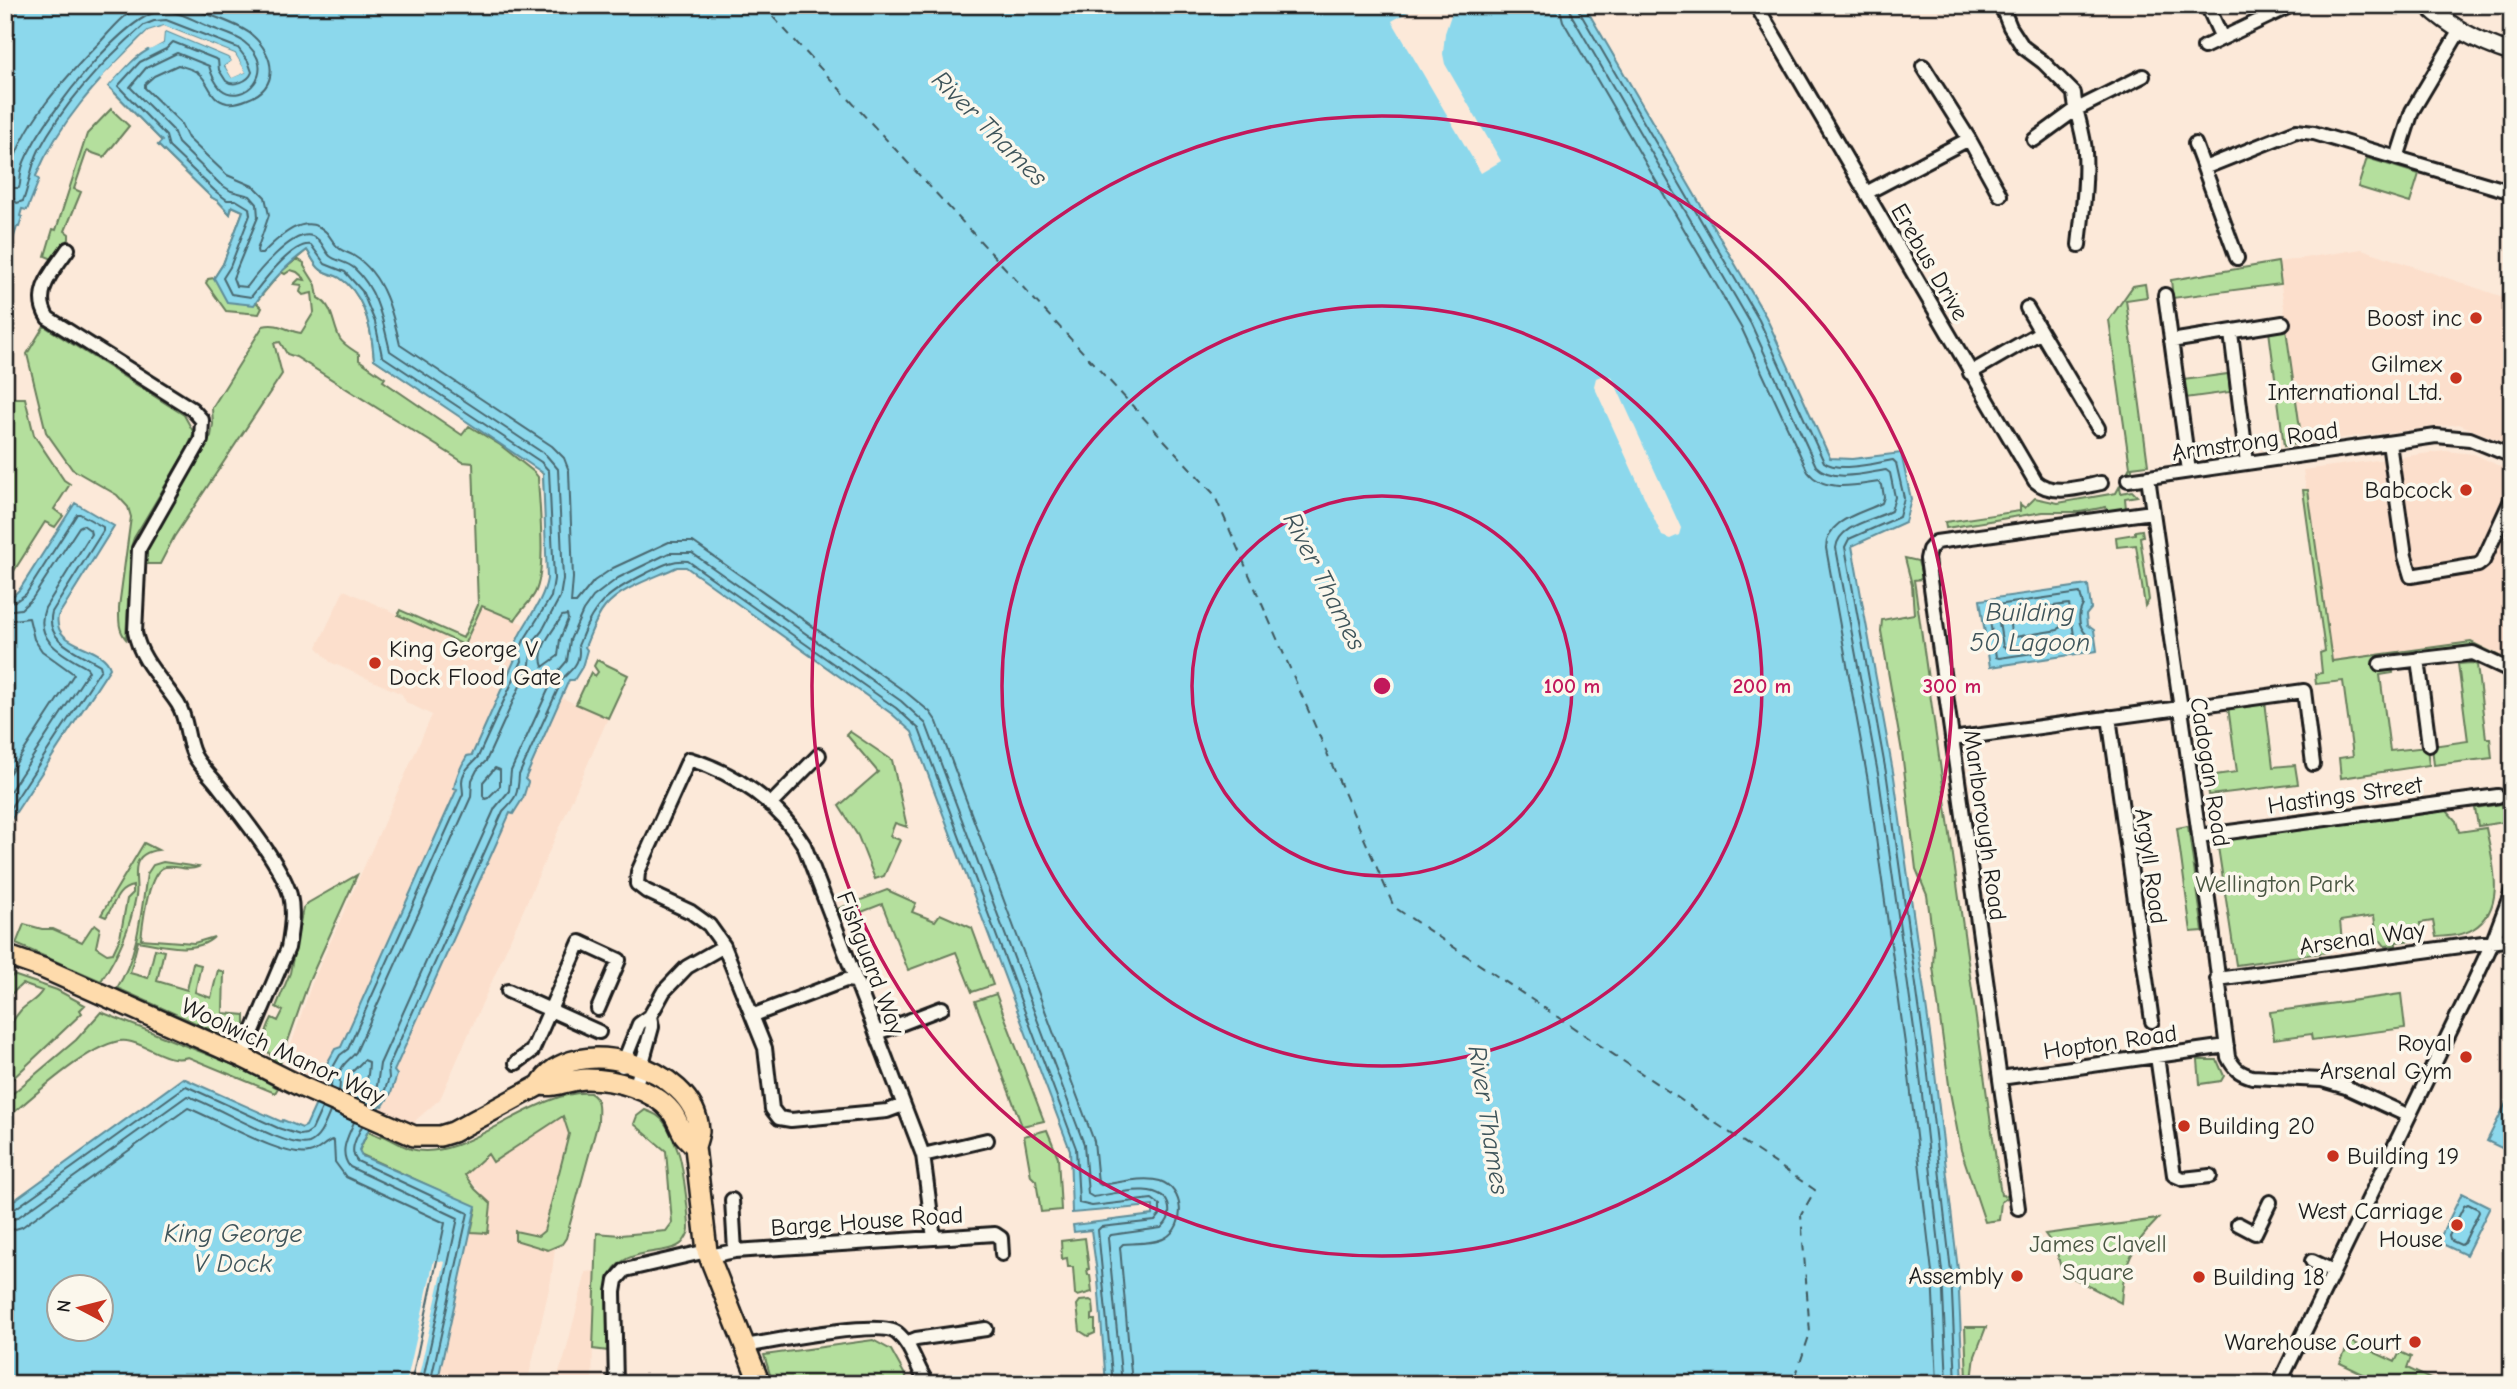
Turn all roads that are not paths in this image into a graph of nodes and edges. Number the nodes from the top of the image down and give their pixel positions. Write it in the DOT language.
graph roads {
  1 [pos="2001,5"];
  2 [pos="2207,5"];
  3 [pos="2291,5"];
  4 [pos="2427,5"];
  5 [pos="1762,7"];
  6 [pos="2460,30"];
  7 [pos="2222,38"];
  8 [pos="2204,47"];
  9 [pos="2512,53"];
  10 [pos="1923,66"];
  11 [pos="2143,76"];
  12 [pos="2075,110"];
  13 [pos="1969,139"];
  14 [pos="2034,140"];
  15 [pos="2195,144"];
  16 [pos="2397,158"];
  17 [pos="2204,168"];
  18 [pos="2512,192"];
  19 [pos="1866,193"];
  20 [pos="2000,195"];
  21 [pos="2079,246"];
  22 [pos="68,248"];
  23 [pos="2237,258"];
  24 [pos="2165,295"];
  25 [pos="2027,308"];
  26 [pos="2283,323"];
  27 [pos="2041,332"];
  28 [pos="2231,332"];
  29 [pos="2171,341"];
  30 [pos="1970,373"];
  31 [pos="2098,428"];
  32 [pos="2389,443"];
  33 [pos="2512,456"];
  34 [pos="2247,463"];
  35 [pos="2189,471"];
  36 [pos="2148,477"];
  37 [pos="2128,480"];
  38 [pos="2101,483"];
  39 [pos="2512,498"];
  40 [pos="2152,512"];
  41 [pos="2418,659"];
  42 [pos="2380,664"];
  43 [pos="2512,671"];
  44 [pos="2179,708"];
  45 [pos="2109,717"];
  46 [pos="1952,738"];
  47 [pos="2429,745"];
  48 [pos="819,755"];
  49 [pos="2314,764"];
  50 [pos="2498,796"];
  51 [pos="770,805"];
  52 [pos="2199,836"];
  53 [pos="2512,891"];
  54 [pos="2512,939"];
  55 [pos="2493,941"];
  56 [pos="724,946"];
  57 [pos="13,957"];
  58 [pos="2217,979"];
  59 [pos="855,981"];
  60 [pos="508,991"];
  61 [pos="942,1008"];
  62 [pos="598,1009"];
  63 [pos="550,1010"];
  64 [pos="754,1015"];
  65 [pos="650,1016"];
  66 [pos="2152,1021"];
  67 [pos="599,1032"];
  68 [pos="877,1034"];
  69 [pos="2227,1046"];
  70 [pos="2157,1056"];
  71 [pos="242,1057"];
  72 [pos="516,1063"];
  73 [pos="633,1063"];
  74 [pos="2000,1078"];
  75 [pos="540,1085"];
  76 [pos="626,1085"];
  77 [pos="903,1105"];
  78 [pos="2409,1116"];
  79 [pos="987,1140"];
  80 [pos="695,1147"];
  81 [pos="923,1155"];
  82 [pos="2210,1176"];
  83 [pos="732,1200"];
  84 [pos="2270,1202"];
  85 [pos="2018,1208"];
  86 [pos="2238,1224"];
  87 [pos="934,1238"];
  88 [pos="1001,1238"];
  89 [pos="1015,1238"];
  90 [pos="735,1251"];
  91 [pos="708,1253"];
  92 [pos="1002,1254"];
  93 [pos="2312,1261"];
  94 [pos="2333,1271"];
  95 [pos="986,1329"];
  96 [pos="906,1343"];
  97 [pos="745,1346"];
  98 [pos="616,1384"];
  99 [pos="760,1384"];
  100 [pos="928,1384"];
  101 [pos="2278,1384"];
  1 -- 12 [label="street"];
  2 -- 7 [label="street"];
  3 -- 7 [label="street"];
  4 -- 6 [label="street"];
  5 -- 19 [label="street, Erebus Drive"];
  6 -- 9 [label="street"];
  6 -- 16 [label="street"];
  7 -- 8 [label="street"];
  10 -- 13 [label="street"];
  11 -- 12 [label="street"];
  12 -- 14 [label="street"];
  12 -- 21 [label="street"];
  13 -- 19 [label="street"];
  13 -- 20 [label="street"];
  15 -- 17 [label="street"];
  16 -- 17 [label="street"];
  16 -- 18 [label="street"];
  17 -- 23 [label="street"];
  19 -- 30 [label="street, Erebus Drive"];
  22 -- 71 [label="street"];
  24 -- 29 [label="street"];
  25 -- 27 [label="street"];
  26 -- 28 [label="street"];
  27 -- 30 [label="street"];
  27 -- 31 [label="street"];
  28 -- 29 [label="street"];
  28 -- 34 [label="street"];
  29 -- 35 [label="street"];
  30 -- 38 [label="street, Erebus Drive"];
  32 -- 33 [label="street, Armstrong Road"];
  32 -- 34 [label="street, Armstrong Road"];
  32 -- 39 [label="street"];
  34 -- 35 [label="street, Armstrong Road"];
  35 -- 36 [label="street, Armstrong Road"];
  36 -- 37 [label="street, Armstrong Road"];
  36 -- 40 [label="street, Cadogan Road"];
  40 -- 44 [label="street, Cadogan Road"];
  40 -- 46 [label="street, Marlborough Road"];
  41 -- 42 [label="street"];
  41 -- 43 [label="street"];
  41 -- 47 [label="street"];
  44 -- 45 [label="street"];
  44 -- 49 [label="street"];
  44 -- 52 [label="street, Cadogan Road"];
  45 -- 46 [label="street"];
  45 -- 66 [label="street, Argyll Road"];
  46 -- 74 [label="street, Marlborough Road"];
  48 -- 51 [label="street"];
  50 -- 52 [label="street, Hastings Street"];
  51 -- 56 [label="street, Fishguard Way"];
  51 -- 59 [label="street, Fishguard Way"];
  52 -- 58 [label="street, Cadogan Road"];
  53 -- 55 [label="street"];
  54 -- 55 [label="street, Arsenal Way"];
  55 -- 58 [label="street, Arsenal Way"];
  55 -- 78 [label="street"];
  56 -- 64 [label="street, Fishguard Way"];
  56 -- 65 [label="street"];
  57 -- 71 [label="highway, Woolwich Manor Way"];
  58 -- 69 [label="street, Cadogan Road"];
  59 -- 64 [label="street"];
  59 -- 68 [label="street, Fishguard Way"];
  60 -- 63 [label="street"];
  61 -- 68 [label="street"];
  62 -- 63 [label="street"];
  63 -- 67 [label="street"];
  63 -- 72 [label="street"];
  64 -- 77 [label="street, Fishguard Way"];
  65 -- 73 [label="street"];
  65 -- 73 [label="street"];
  68 -- 77 [label="street, Fishguard Way"];
  69 -- 70 [label="street, Hopton Road"];
  69 -- 78 [label="street, Cadogan Road"];
  70 -- 74 [label="street, Hopton Road"];
  70 -- 82 [label="street"];
  71 -- 75 [label="highway, Woolwich Manor Way"];
  73 -- 75 [label="highway, Woolwich Manor Way"];
  73 -- 76 [label="street"];
  73 -- 76 [label="street"];
  73 -- 80 [label="highway"];
  74 -- 85 [label="street, Marlborough Road"];
  75 -- 76 [label="highway, Woolwich Manor Way"];
  76 -- 80 [label="highway, Woolwich Manor Way"];
  77 -- 81 [label="street, Fishguard Way"];
  78 -- 94 [label="street"];
  79 -- 81 [label="street"];
  80 -- 91 [label="highway"];
  81 -- 87 [label="street, Fishguard Way"];
  83 -- 90 [label="street"];
  84 -- 86 [label="street"];
  87 -- 88 [label="street, Barge House Road"];
  87 -- 90 [label="street, Barge House Road"];
  88 -- 89 [label="street, Barge House Road"];
  88 -- 92 [label="street"];
  90 -- 91 [label="street, Barge House Road"];
  91 -- 97 [label="highway"];
  91 -- 98 [label="street, Barge House Road"];
  93 -- 94 [label="street"];
  94 -- 101 [label="street"];
  95 -- 96 [label="street"];
  96 -- 97 [label="street"];
  96 -- 100 [label="street"];
  97 -- 99 [label="highway"];
}
